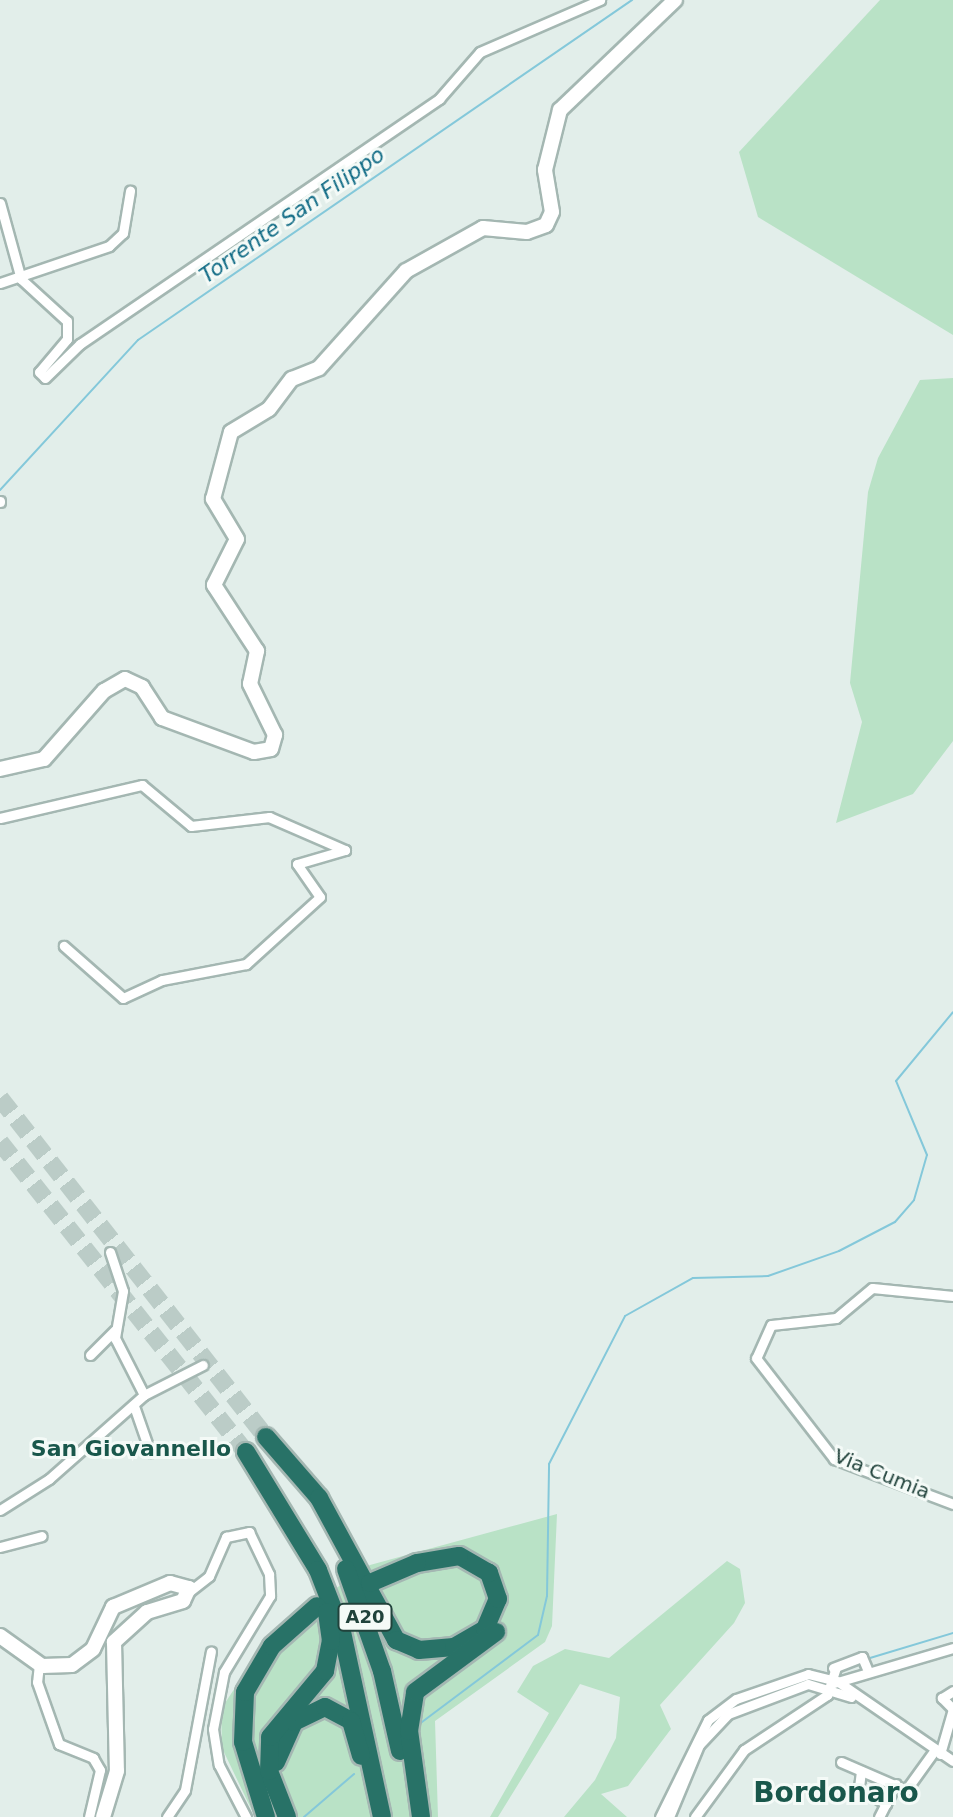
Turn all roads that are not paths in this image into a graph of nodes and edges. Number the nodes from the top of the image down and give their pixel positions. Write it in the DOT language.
graph roads {
  1 [pos="600,0"];
  2 [pos="674,1"];
  3 [pos="130,191"];
  4 [pos="0,203"];
  5 [pos="4,231"];
  6 [pos="21,279"];
  7 [pos="0,283"];
  8 [pos="0,769"];
  9 [pos="0,818"];
  10 [pos="64,946"];
  11 [pos="110,1252"];
  12 [pos="953,1296"];
  13 [pos="115,1330"];
  14 [pos="90,1355"];
  15 [pos="203,1365"];
  16 [pos="144,1395"];
  17 [pos="134,1406"];
  18 [pos="150,1452"];
  19 [pos="246,1452"];
  20 [pos="953,1504"];
  21 [pos="0,1510"];
  22 [pos="42,1536"];
  23 [pos="0,1547"];
  24 [pos="318,1570"];
  25 [pos="190,1591"];
  26 [pos="317,1610"];
  27 [pos="0,1636"];
  28 [pos="953,1648"];
  29 [pos="211,1651"];
  30 [pos="39,1664"];
  31 [pos="836,1667"];
  32 [pos="867,1669"];
  33 [pos="819,1673"];
  34 [pos="831,1682"];
  35 [pos="953,1691"];
  36 [pos="953,1709"];
  37 [pos="950,1745"];
  38 [pos="937,1752"];
  39 [pos="953,1761"];
  40 [pos="841,1762"];
  41 [pos="861,1771"];
  42 [pos="896,1784"];
  43 [pos="886,1804"];
  44 [pos="89,1817"];
  45 [pos="103,1817"];
  46 [pos="167,1817"];
  47 [pos="246,1817"];
  48 [pos="269,1817"];
  49 [pos="287,1817"];
  50 [pos="293,1817"];
  51 [pos="371,1817"];
  52 [pos="382,1817"];
  53 [pos="409,1817"];
  54 [pos="421,1817"];
  55 [pos="660,1817"];
  56 [pos="669,1817"];
  57 [pos="695,1817"];
  58 [pos="879,1817"];
  1 -- 6 [label="street"];
  2 -- 8 [label="street"];
  3 -- 6 [label="street"];
  4 -- 5 [label="street"];
  5 -- 6 [label="street"];
  6 -- 7 [label="street"];
  9 -- 10 [label="street"];
  11 -- 13 [label="street"];
  12 -- 20 [label="street, Via Cumia"];
  13 -- 14 [label="street"];
  13 -- 16 [label="street"];
  15 -- 16 [label="street"];
  16 -- 17 [label="street"];
  17 -- 18 [label="street"];
  17 -- 21 [label="street"];
  19 -- 24 [label="highway, A20"];
  22 -- 23 [label="street"];
  24 -- 49 [label="highway"];
  24 -- 52 [label="highway, A20"];
  25 -- 30 [label="street"];
  25 -- 45 [label="street"];
  25 -- 47 [label="street"];
  26 -- 48 [label="highway"];
  27 -- 30 [label="street"];
  28 -- 32 [label="street"];
  29 -- 46 [label="street"];
  30 -- 44 [label="street"];
  31 -- 32 [label="street"];
  31 -- 33 [label="street"];
  31 -- 34 [label="street"];
  32 -- 34 [label="street"];
  33 -- 34 [label="street"];
  33 -- 55 [label="street"];
  34 -- 38 [label="street"];
  34 -- 56 [label="street"];
  34 -- 57 [label="street"];
  35 -- 36 [label="street"];
  36 -- 37 [label="street"];
  37 -- 38 [label="street"];
  38 -- 39 [label="street"];
  38 -- 42 [label="street"];
  40 -- 41 [label="street"];
  41 -- 42 [label="street"];
  41 -- 43 [label="street"];
  42 -- 43 [label="street"];
  43 -- 58 [label="street"];
  50 -- 51 [label="highway"];
  53 -- 54 [label="highway, A20"];
}
